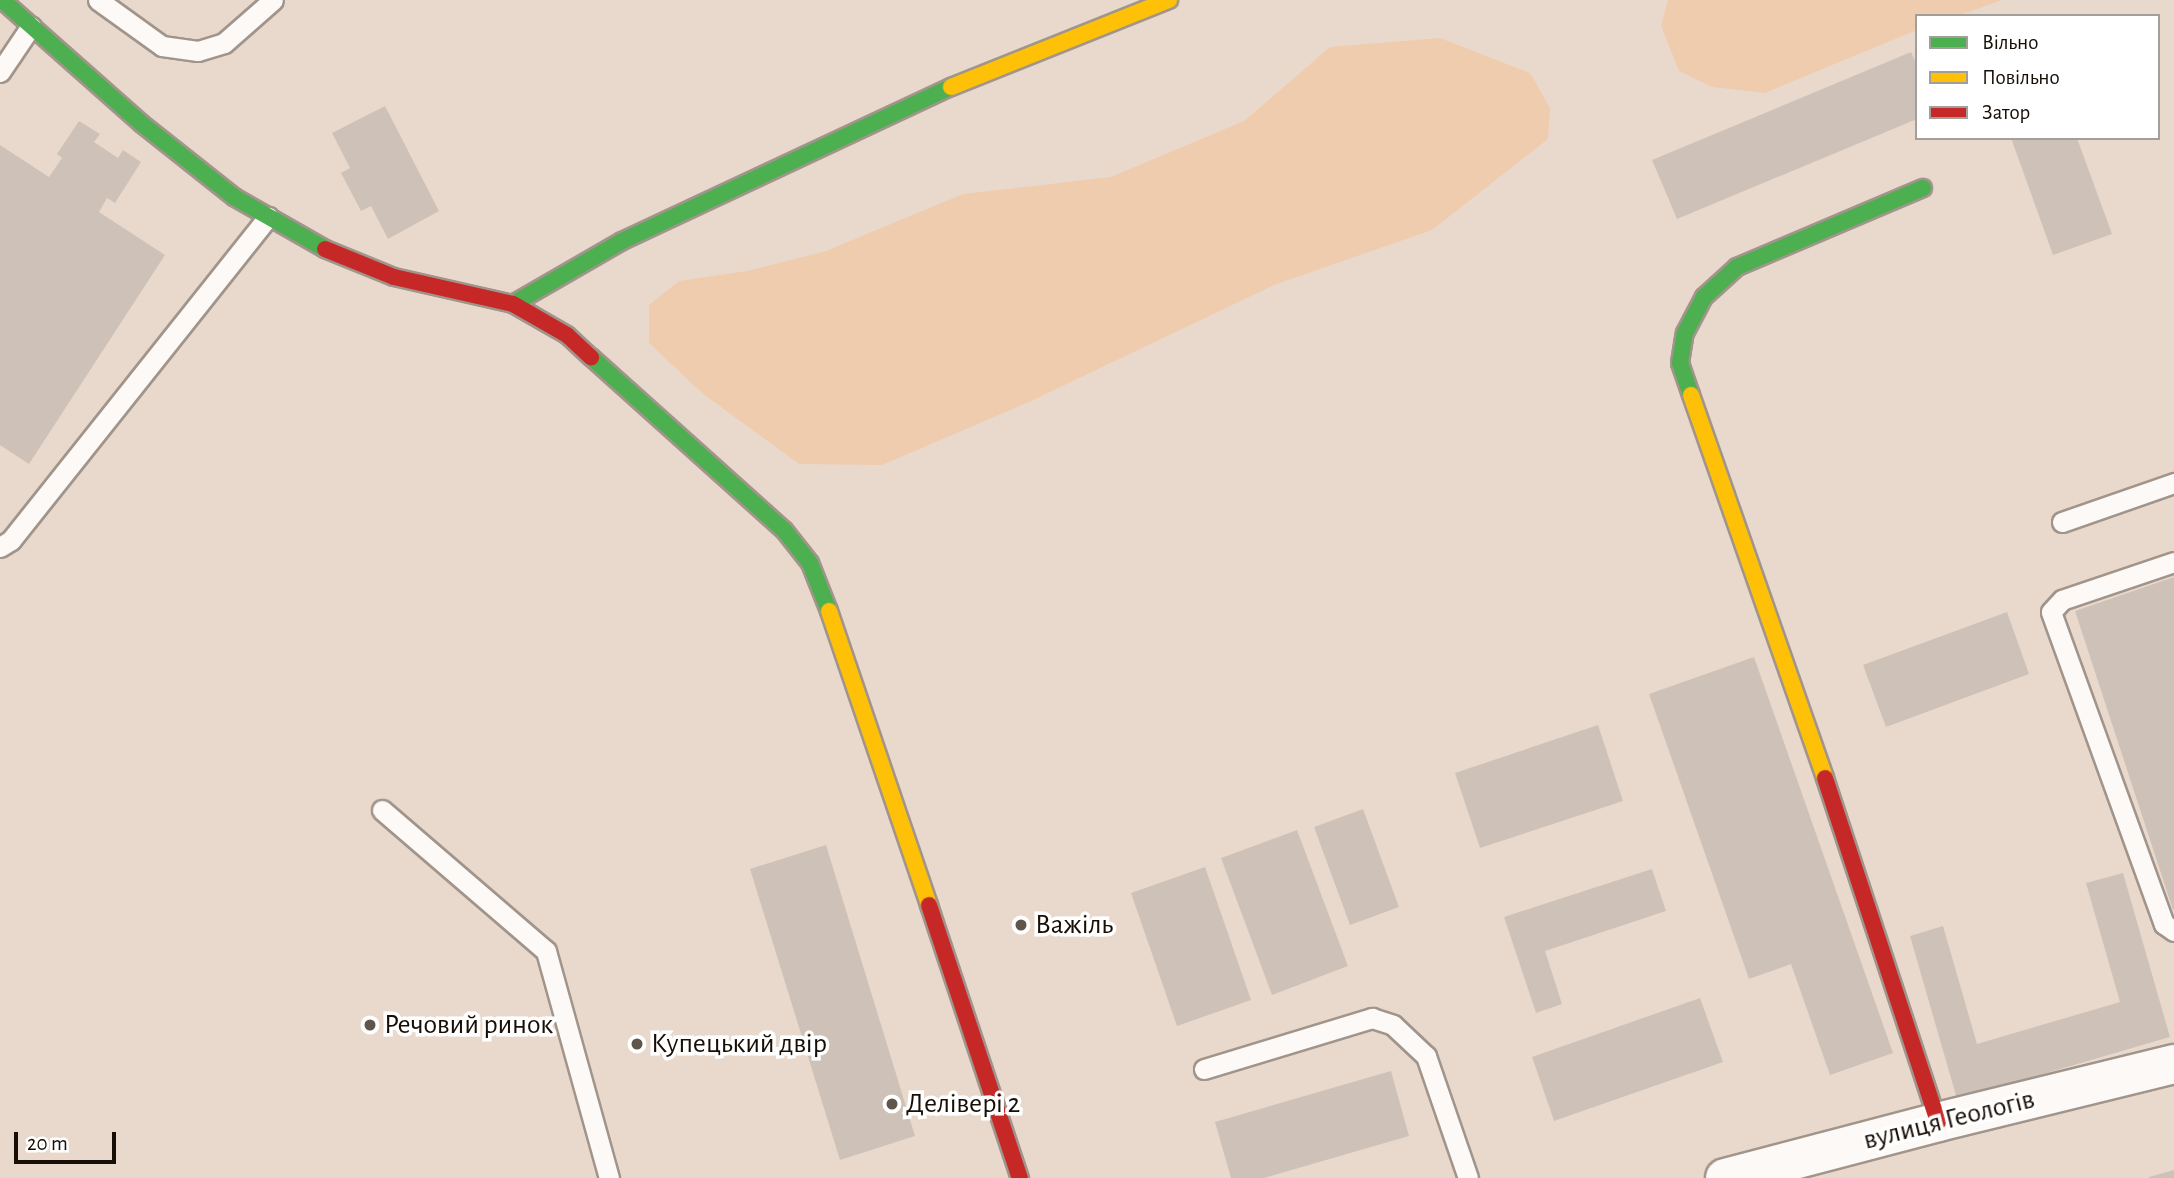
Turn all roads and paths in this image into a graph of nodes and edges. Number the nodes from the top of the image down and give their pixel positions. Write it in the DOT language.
graph roads {
  1 [pos="2,0"];
  2 [pos="98,0"];
  3 [pos="273,0"];
  4 [pos="1169,0"];
  5 [pos="31,26"];
  6 [pos="0,72"];
  7 [pos="1923,188"];
  8 [pos="268,217"];
  9 [pos="513,304"];
  10 [pos="2174,483"];
  11 [pos="2062,522"];
  12 [pos="0,547"];
  13 [pos="2174,562"];
  14 [pos="382,810"];
  15 [pos="2174,931"];
  16 [pos="2174,1064"];
  17 [pos="1204,1069"];
  18 [pos="1938,1122"];
  19 [pos="609,1178"];
  20 [pos="1020,1178"];
  21 [pos="1468,1178"];
  22 [pos="1726,1178"];
  1 -- 5 [label="street"];
  2 -- 3 [label="lane"];
  4 -- 9 [label="street"];
  5 -- 6 [label="lane"];
  5 -- 8 [label="street"];
  7 -- 18 [label="street"];
  8 -- 9 [label="street"];
  8 -- 12 [label="lane"];
  9 -- 20 [label="street"];
  10 -- 11 [label="lane"];
  13 -- 15 [label="lane"];
  14 -- 19 [label="lane"];
  16 -- 18 [label="street, вулиця Геологів"];
  17 -- 21 [label="lane"];
  18 -- 22 [label="street, вулиця Геологів"];
}
